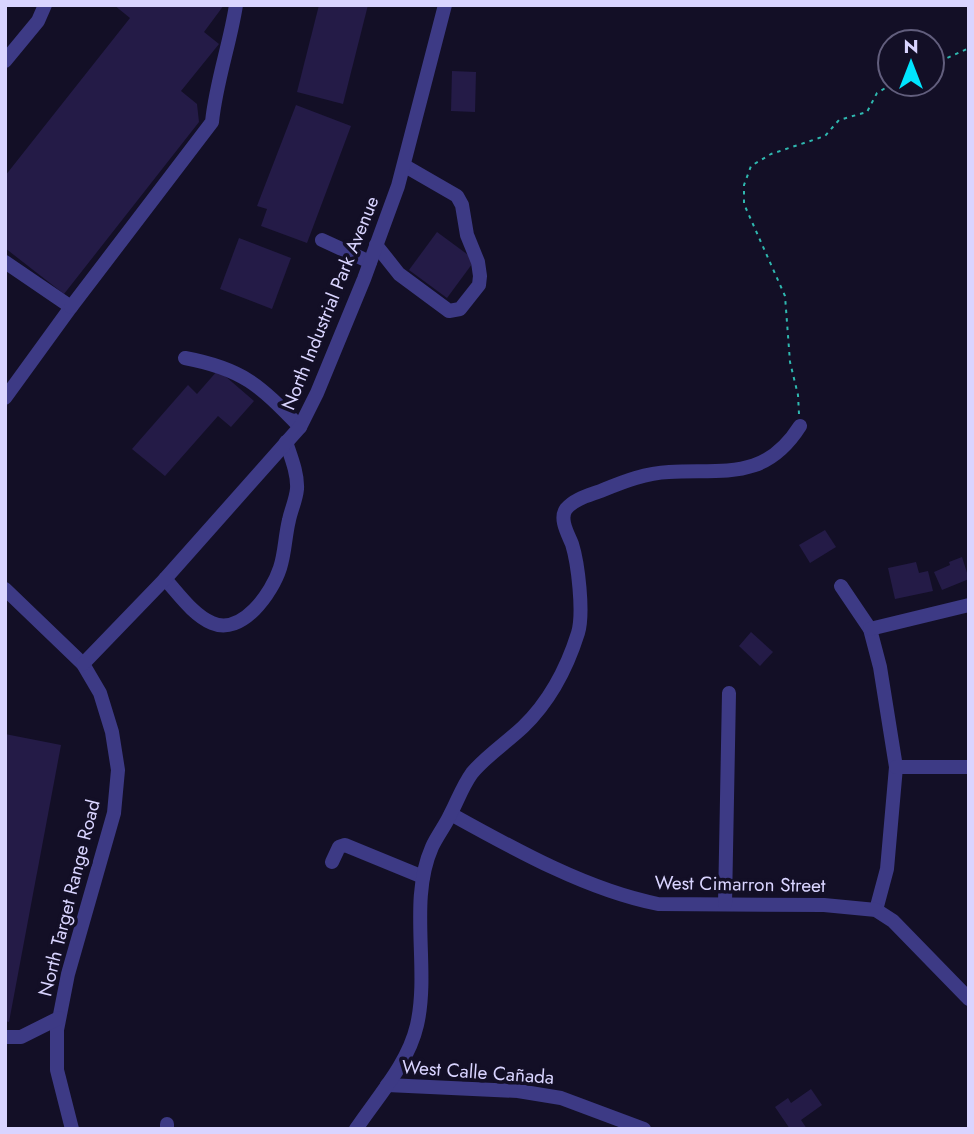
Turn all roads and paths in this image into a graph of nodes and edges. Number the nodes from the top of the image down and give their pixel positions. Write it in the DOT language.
graph roads {
  1 [pos="45,5"];
  2 [pos="236,5"];
  3 [pos="445,5"];
  4 [pos="969,47"];
  5 [pos="946,58"];
  6 [pos="5,61"];
  7 [pos="876,95"];
  8 [pos="405,166"];
  9 [pos="322,240"];
  10 [pos="376,245"];
  11 [pos="5,262"];
  12 [pos="370,262"];
  13 [pos="71,307"];
  14 [pos="186,358"];
  15 [pos="5,398"];
  16 [pos="800,426"];
  17 [pos="300,427"];
  18 [pos="286,442"];
  19 [pos="165,579"];
  20 [pos="841,586"];
  21 [pos="5,589"];
  22 [pos="969,606"];
  23 [pos="870,629"];
  24 [pos="83,664"];
  25 [pos="729,693"];
  26 [pos="896,767"];
  27 [pos="969,767"];
  28 [pos="451,814"];
  29 [pos="332,862"];
  30 [pos="423,877"];
  31 [pos="725,904"];
  32 [pos="876,910"];
  33 [pos="969,999"];
  34 [pos="59,1018"];
  35 [pos="5,1037"];
  36 [pos="387,1085"];
  37 [pos="72,1129"];
  38 [pos="356,1129"];
  39 [pos="643,1129"];
  1 -- 6 [label="street"];
  2 -- 13 [label="street"];
  3 -- 8 [label="street, North Industrial Park Avenue"];
  4 -- 5 [label="path"];
  7 -- 16 [label="path"];
  8 -- 10 [label="street, North Industrial Park Avenue"];
  8 -- 10 [label="street"];
  9 -- 12 [label="street"];
  10 -- 12 [label="street, North Industrial Park Avenue"];
  11 -- 13 [label="street"];
  12 -- 17 [label="street, North Industrial Park Avenue"];
  13 -- 15 [label="street"];
  14 -- 17 [label="street"];
  16 -- 28 [label="street"];
  17 -- 18 [label="street, North Industrial Park Avenue"];
  18 -- 19 [label="street, North Industrial Park Avenue"];
  18 -- 19 [label="street"];
  19 -- 24 [label="street, North Industrial Park Avenue"];
  20 -- 23 [label="street"];
  21 -- 24 [label="street, North Target Range Road"];
  22 -- 23 [label="street"];
  23 -- 26 [label="street"];
  24 -- 34 [label="street, North Target Range Road"];
  25 -- 31 [label="street"];
  26 -- 27 [label="street"];
  26 -- 32 [label="street"];
  28 -- 30 [label="street"];
  28 -- 31 [label="street, West Cimarron Street"];
  29 -- 30 [label="street"];
  30 -- 36 [label="street"];
  31 -- 32 [label="street, West Cimarron Street"];
  32 -- 33 [label="street"];
  34 -- 35 [label="street"];
  34 -- 37 [label="street, North Target Range Road"];
  36 -- 38 [label="street"];
  36 -- 39 [label="street, West Calle Cañada"];
}
